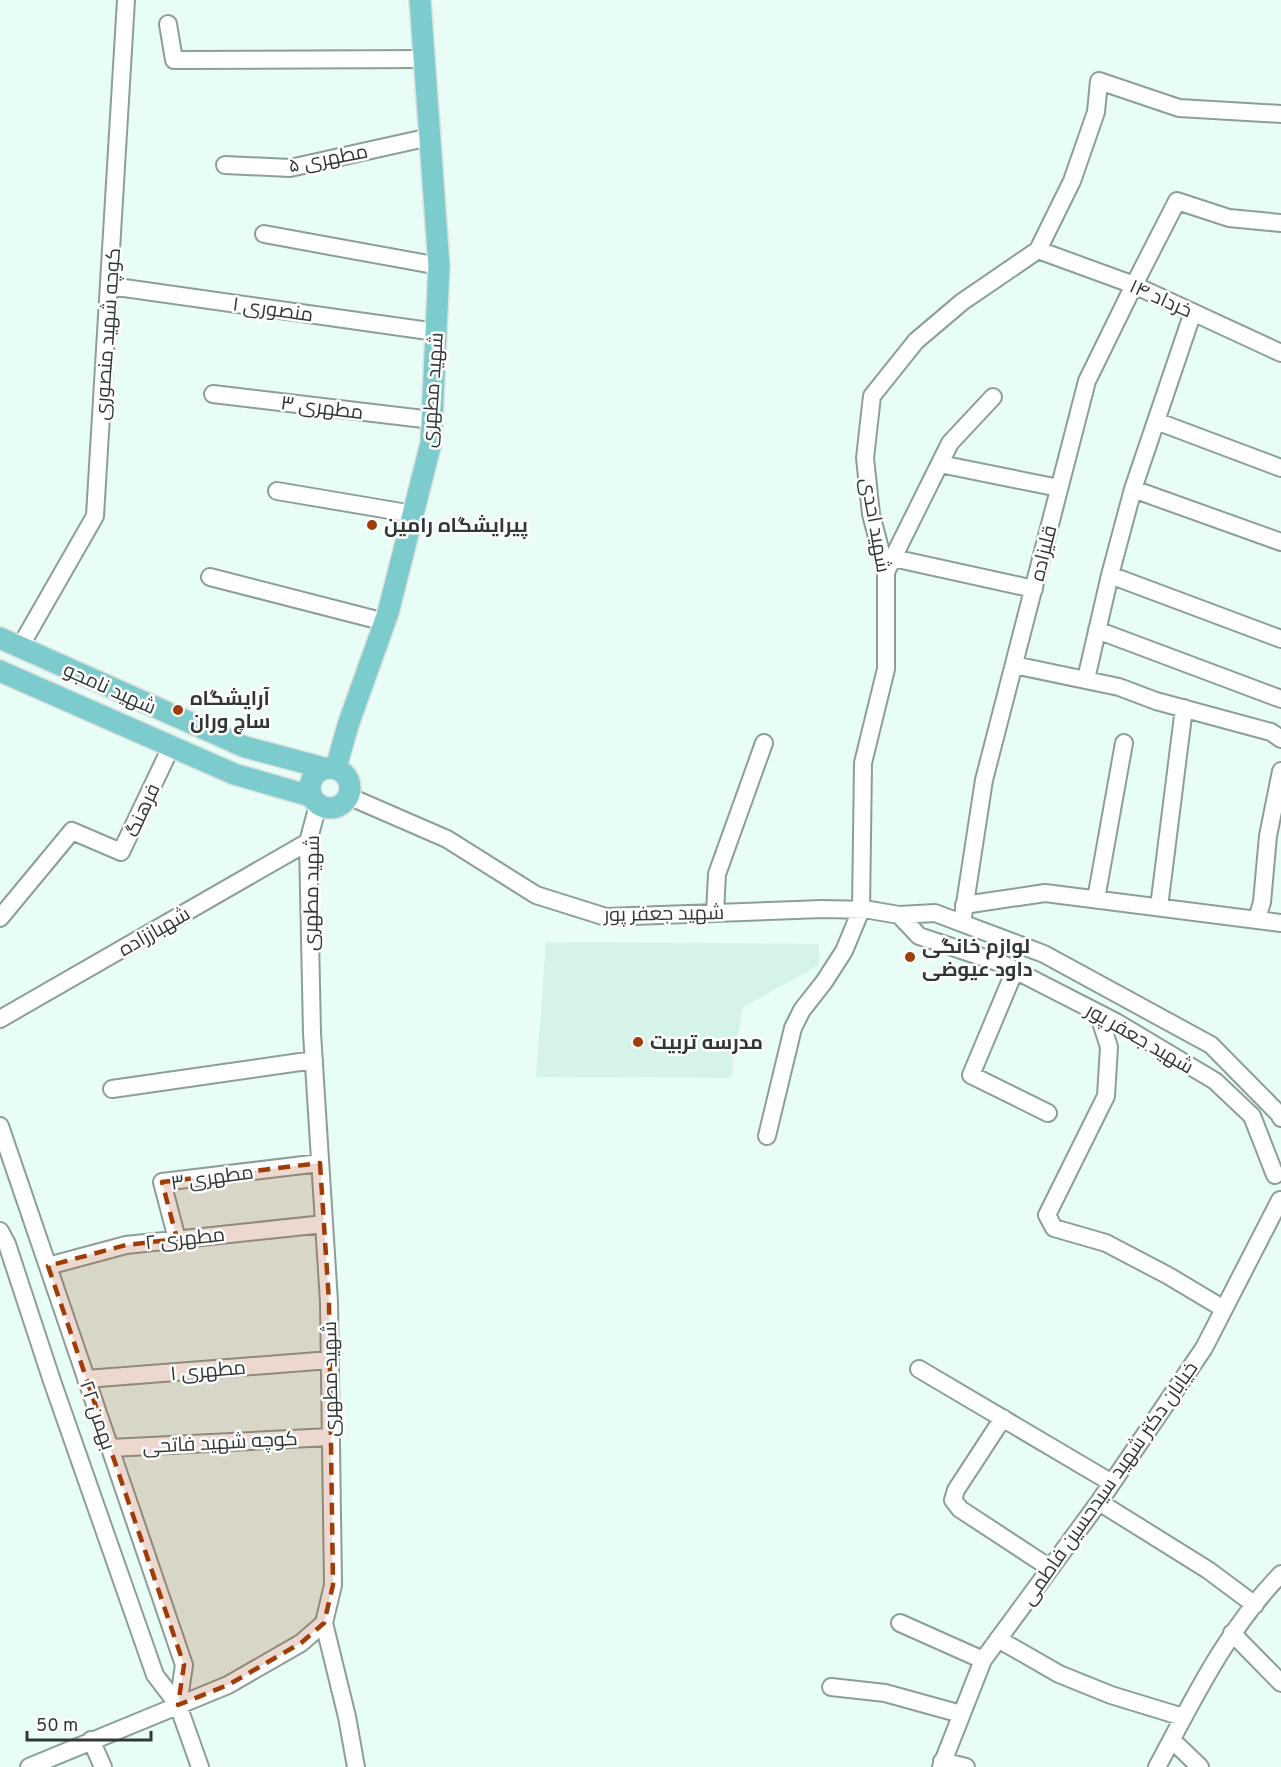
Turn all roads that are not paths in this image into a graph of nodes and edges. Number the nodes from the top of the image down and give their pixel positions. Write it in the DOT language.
graph roads {
  1 [pos="126,0"];
  2 [pos="420,0"];
  3 [pos="168,24"];
  4 [pos="424,59"];
  5 [pos="1281,114"];
  6 [pos="430,137"];
  7 [pos="225,165"];
  8 [pos="1281,223"];
  9 [pos="264,234"];
  10 [pos="1038,250"];
  11 [pos="439,266"];
  12 [pos="1134,285"];
  13 [pos="111,286"];
  14 [pos="1193,312"];
  15 [pos="436,332"];
  16 [pos="1281,353"];
  17 [pos="213,394"];
  18 [pos="993,397"];
  19 [pos="432,420"];
  20 [pos="1156,421"];
  21 [pos="940,464"];
  22 [pos="1281,468"];
  23 [pos="1059,488"];
  24 [pos="1133,489"];
  25 [pos="277,491"];
  26 [pos="413,514"];
  27 [pos="1281,542"];
  28 [pos="890,565"];
  29 [pos="1110,575"];
  30 [pos="210,577"];
  31 [pos="1034,589"];
  32 [pos="385,622"];
  33 [pos="1097,630"];
  34 [pos="0,638"];
  35 [pos="1281,639"];
  36 [pos="20,647"];
  37 [pos="1014,666"];
  38 [pos="0,671"];
  39 [pos="1086,679"];
  40 [pos="1281,699"];
  41 [pos="1184,708"];
  42 [pos="1281,739"];
  43 [pos="764,743"];
  44 [pos="1124,743"];
  45 [pos="171,747"];
  46 [pos="330,768"];
  47 [pos="1281,771"];
  48 [pos="348,796"];
  49 [pos="314,800"];
  50 [pos="308,842"];
  51 [pos="1096,899"];
  52 [pos="964,905"];
  53 [pos="1159,907"];
  54 [pos="861,910"];
  55 [pos="715,913"];
  56 [pos="899,915"];
  57 [pos="0,918"];
  58 [pos="1257,919"];
  59 [pos="962,923"];
  60 [pos="1281,923"];
  61 [pos="1015,970"];
  62 [pos="1098,1013"];
  63 [pos="0,1019"];
  64 [pos="314,1060"];
  65 [pos="112,1089"];
  66 [pos="1048,1113"];
  67 [pos="1281,1118"];
  68 [pos="0,1126"];
  69 [pos="766,1136"];
  70 [pos="320,1162"];
  71 [pos="1278,1172"];
  72 [pos="1281,1200"];
  73 [pos="324,1224"];
  74 [pos="0,1231"];
  75 [pos="177,1239"];
  76 [pos="48,1266"];
  77 [pos="1224,1309"];
  78 [pos="330,1360"];
  79 [pos="919,1368"];
  80 [pos="86,1379"];
  81 [pos="1003,1418"];
  82 [pos="331,1437"];
  83 [pos="110,1448"];
  84 [pos="1112,1483"];
  85 [pos="1099,1502"];
  86 [pos="1050,1568"];
  87 [pos="1281,1574"];
  88 [pos="1255,1605"];
  89 [pos="324,1623"];
  90 [pos="900,1623"];
  91 [pos="1232,1633"];
  92 [pos="998,1639"];
  93 [pos="983,1660"];
  94 [pos="1281,1683"];
  95 [pos="831,1688"];
  96 [pos="178,1705"];
  97 [pos="961,1714"];
  98 [pos="1183,1717"];
  99 [pos="91,1740"];
  100 [pos="1172,1740"];
  101 [pos="942,1764"];
  102 [pos="29,1767"];
  103 [pos="102,1767"];
  104 [pos="200,1767"];
  105 [pos="356,1767"];
  106 [pos="966,1767"];
  107 [pos="1157,1767"];
  108 [pos="1200,1767"];
  1 -- 13 [label="street, کوچه شهید منصوری"];
  2 -- 4 [label="main road, شهید مطهری"];
  3 -- 4 [label="street"];
  4 -- 6 [label="main road, شهید مطهری"];
  5 -- 10 [label="street"];
  6 -- 7 [label="street, مطهری ۵"];
  6 -- 11 [label="main road, شهید مطهری"];
  8 -- 12 [label="street, قلیزاده"];
  9 -- 11 [label="street"];
  10 -- 12 [label="street, ۱۴ خرداد"];
  10 -- 28 [label="street, شهید احدی"];
  11 -- 15 [label="main road, شهید مطهری"];
  12 -- 14 [label="street, ۱۴ خرداد"];
  12 -- 23 [label="street, قلیزاده"];
  13 -- 15 [label="street, منصوری ۱"];
  13 -- 36 [label="street, کوچه شهید منصوری"];
  14 -- 16 [label="street, ۱۴ خرداد"];
  14 -- 20 [label="street"];
  15 -- 19 [label="main road, شهید مطهری"];
  17 -- 19 [label="street, مطهری ۳"];
  18 -- 21 [label="street"];
  19 -- 26 [label="main road, شهید مطهری"];
  20 -- 22 [label="street"];
  20 -- 24 [label="street"];
  21 -- 23 [label="street"];
  21 -- 28 [label="street"];
  23 -- 31 [label="street, قلیزاده"];
  24 -- 27 [label="street"];
  24 -- 29 [label="street"];
  25 -- 26 [label="street"];
  26 -- 32 [label="main road, شهید مطهری"];
  28 -- 31 [label="street"];
  28 -- 54 [label="street, شهید احدی"];
  29 -- 33 [label="street"];
  29 -- 35 [label="street"];
  30 -- 32 [label="street"];
  31 -- 37 [label="street, قلیزاده"];
  32 -- 46 [label="main road, شهید مطهری"];
  33 -- 39 [label="street"];
  33 -- 40 [label="street"];
  34 -- 36 [label="main road, شهید نامجو"];
  36 -- 46 [label="main road, شهید نامجو"];
  37 -- 39 [label="street"];
  37 -- 52 [label="street, قلیزاده"];
  38 -- 45 [label="main road, شهید نامجو"];
  39 -- 41 [label="street"];
  41 -- 42 [label="street"];
  41 -- 53 [label="street"];
  43 -- 55 [label="street"];
  44 -- 51 [label="street"];
  45 -- 49 [label="main road, شهید نامجو"];
  45 -- 57 [label="street, فرهنگ"];
  46 -- 48 [label="main road"];
  46 -- 49 [label="main road"];
  47 -- 58 [label="street"];
  48 -- 49 [label="main road"];
  48 -- 55 [label="street, شهید جعفر پور"];
  49 -- 50 [label="street, شهید مطهری"];
  50 -- 63 [label="street, شهباززاده"];
  50 -- 64 [label="street, شهید مطهری"];
  51 -- 52 [label="street"];
  51 -- 53 [label="street"];
  52 -- 59 [label="street, قلیزاده"];
  53 -- 58 [label="street"];
  54 -- 55 [label="street, شهید جعفر پور"];
  54 -- 56 [label="street, شهید جعفر پور"];
  54 -- 69 [label="street"];
  56 -- 59 [label="street, شهید جعفر پور"];
  56 -- 61 [label="street, شهید جعفر پور"];
  58 -- 60 [label="street"];
  59 -- 67 [label="street, شهید جعفر پور"];
  61 -- 62 [label="street, شهید جعفر پور"];
  61 -- 66 [label="street"];
  62 -- 71 [label="street, شهید جعفر پور"];
  62 -- 77 [label="street"];
  64 -- 65 [label="street"];
  64 -- 70 [label="street, شهید مطهری"];
  68 -- 76 [label="street, ۲۲ بهمن"];
  70 -- 73 [label="street, شهید مطهری"];
  70 -- 75 [label="street, مطهری ۳"];
  71 -- 72 [label="street, شهید جعفر پور"];
  72 -- 77 [label="street, خیابان دکتر شهید سیدحسین فاطمی"];
  73 -- 75 [label="street, مطهری ۲"];
  73 -- 78 [label="street, شهید مطهری"];
  74 -- 96 [label="street, ۲۲ بهمن"];
  75 -- 76 [label="street, مطهری ۲"];
  76 -- 80 [label="street, ۲۲ بهمن"];
  77 -- 84 [label="street, خیابان دکتر شهید سیدحسین فاطمی"];
  78 -- 80 [label="street, مطهری ۱"];
  78 -- 82 [label="street, شهید مطهری"];
  79 -- 81 [label="street"];
  80 -- 83 [label="street, ۲۲ بهمن"];
  81 -- 84 [label="street"];
  81 -- 86 [label="street"];
  82 -- 83 [label="street, کوچه شهید فاتحی"];
  82 -- 89 [label="street, شهید مطهری"];
  83 -- 96 [label="street, ۲۲ بهمن"];
  84 -- 85 [label="street, خیابان دکتر شهید سیدحسین فاطمی"];
  85 -- 86 [label="street, خیابان دکتر شهید سیدحسین فاطمی"];
  85 -- 88 [label="street"];
  86 -- 92 [label="street, خیابان دکتر شهید سیدحسین فاطمی"];
  87 -- 88 [label="street"];
  88 -- 91 [label="street"];
  89 -- 96 [label="street"];
  89 -- 105 [label="street"];
  90 -- 93 [label="street"];
  91 -- 94 [label="street"];
  91 -- 98 [label="street"];
  92 -- 93 [label="street, خیابان دکتر شهید سیدحسین فاطمی"];
  92 -- 98 [label="street"];
  93 -- 97 [label="street, خیابان دکتر شهید سیدحسین فاطمی"];
  95 -- 97 [label="street"];
  96 -- 99 [label="street"];
  96 -- 104 [label="street, ۲۲ بهمن"];
  97 -- 101 [label="street, خیابان دکتر شهید سیدحسین فاطمی"];
  98 -- 100 [label="street"];
  99 -- 102 [label="street"];
  99 -- 103 [label="street"];
  100 -- 107 [label="street"];
  100 -- 108 [label="street"];
  101 -- 106 [label="street"];
}
